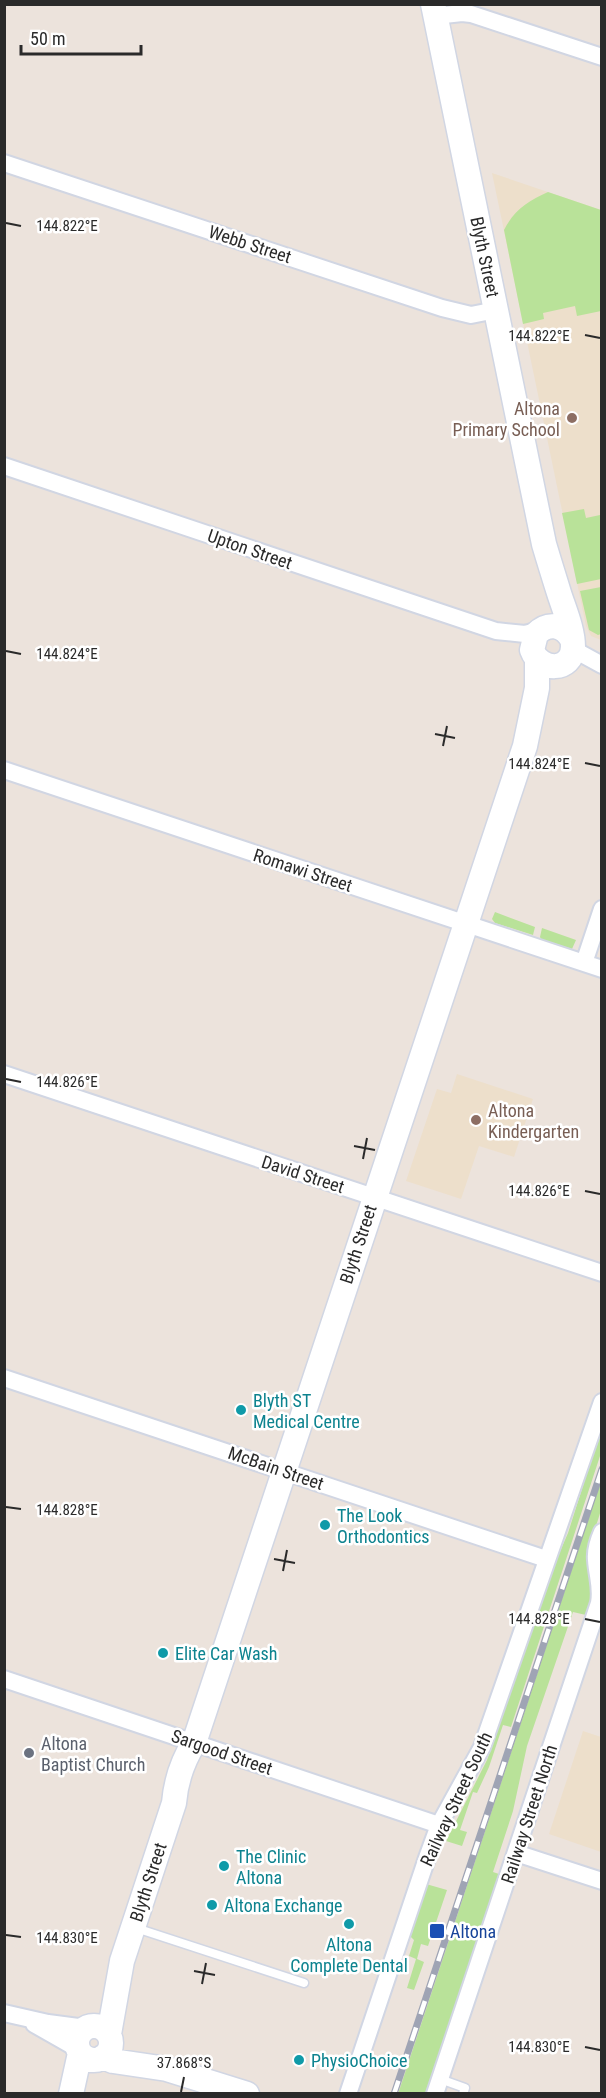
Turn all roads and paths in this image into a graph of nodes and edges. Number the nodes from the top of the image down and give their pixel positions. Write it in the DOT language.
graph roads {
  1 [pos="434,10"];
  2 [pos="602,57"];
  3 [pos="4,163"];
  4 [pos="496,310"];
  5 [pos="4,466"];
  6 [pos="544,544"];
  7 [pos="541,629"];
  8 [pos="496,631"];
  9 [pos="568,652"];
  10 [pos="535,657"];
  11 [pos="601,664"];
  12 [pos="525,746"];
  13 [pos="4,770"];
  14 [pos="602,909"];
  15 [pos="466,924"];
  16 [pos="584,963"];
  17 [pos="602,969"];
  18 [pos="4,1074"];
  19 [pos="374,1197"];
  20 [pos="602,1273"];
  21 [pos="4,1378"];
  22 [pos="602,1402"];
  23 [pos="284,1471"];
  24 [pos="602,1532"];
  25 [pos="546,1559"];
  26 [pos="601,1584"];
  27 [pos="4,1679"];
  28 [pos="194,1743"];
  29 [pos="440,1825"];
  30 [pos="516,1853"];
  31 [pos="602,1881"];
  32 [pos="133,1927"];
  33 [pos="304,1983"];
  34 [pos="4,2013"];
  35 [pos="95,2043"];
  36 [pos="438,2086"];
  37 [pos="71,2094"];
  38 [pos="84,2094"];
  39 [pos="247,2094"];
  40 [pos="348,2094"];
  41 [pos="463,2094"];
  1 -- 2 [label="street"];
  1 -- 4 [label="street, Blyth Street"];
  3 -- 4 [label="street, Webb Street"];
  4 -- 6 [label="street, Blyth Street"];
  5 -- 8 [label="street, Upton Street"];
  6 -- 7 [label="street, Blyth Street"];
  6 -- 9 [label="street, Blyth Street"];
  7 -- 8 [label="street, Upton Street"];
  7 -- 9 [label="street"];
  7 -- 10 [label="street, Blyth Street"];
  8 -- 10 [label="street, Upton Street"];
  9 -- 10 [label="street"];
  9 -- 11 [label="street"];
  9 -- 12 [label="street, Blyth Street"];
  10 -- 12 [label="street, Blyth Street"];
  12 -- 15 [label="street, Blyth Street"];
  13 -- 15 [label="street, Romawi Street"];
  14 -- 16 [label="street"];
  15 -- 16 [label="street, Romawi Street"];
  15 -- 19 [label="street, Blyth Street"];
  16 -- 17 [label="street, Romawi Street"];
  18 -- 19 [label="street, David Street"];
  19 -- 20 [label="street, David Street"];
  19 -- 23 [label="street, Blyth Street"];
  21 -- 23 [label="street, McBain Street"];
  22 -- 25 [label="street, Railway Street South"];
  23 -- 25 [label="street, McBain Street"];
  23 -- 28 [label="street, Blyth Street"];
  24 -- 26 [label="street, Railway Street North"];
  25 -- 29 [label="street, Railway Street South"];
  26 -- 30 [label="street, Railway Street North"];
  27 -- 28 [label="street, Sargood Street"];
  28 -- 29 [label="street, Sargood Street"];
  28 -- 32 [label="street, Blyth Street"];
  29 -- 40 [label="street, Railway Street South"];
  30 -- 31 [label="street"];
  30 -- 36 [label="street, Railway Street North"];
  32 -- 33 [label="lane"];
  32 -- 35 [label="street, Blyth Street"];
  34 -- 35 [label="street"];
  35 -- 37 [label="street, Blyth Street"];
  35 -- 38 [label="street, Blyth Street"];
  35 -- 39 [label="street"];
  36 -- 41 [label="lane"];
}
